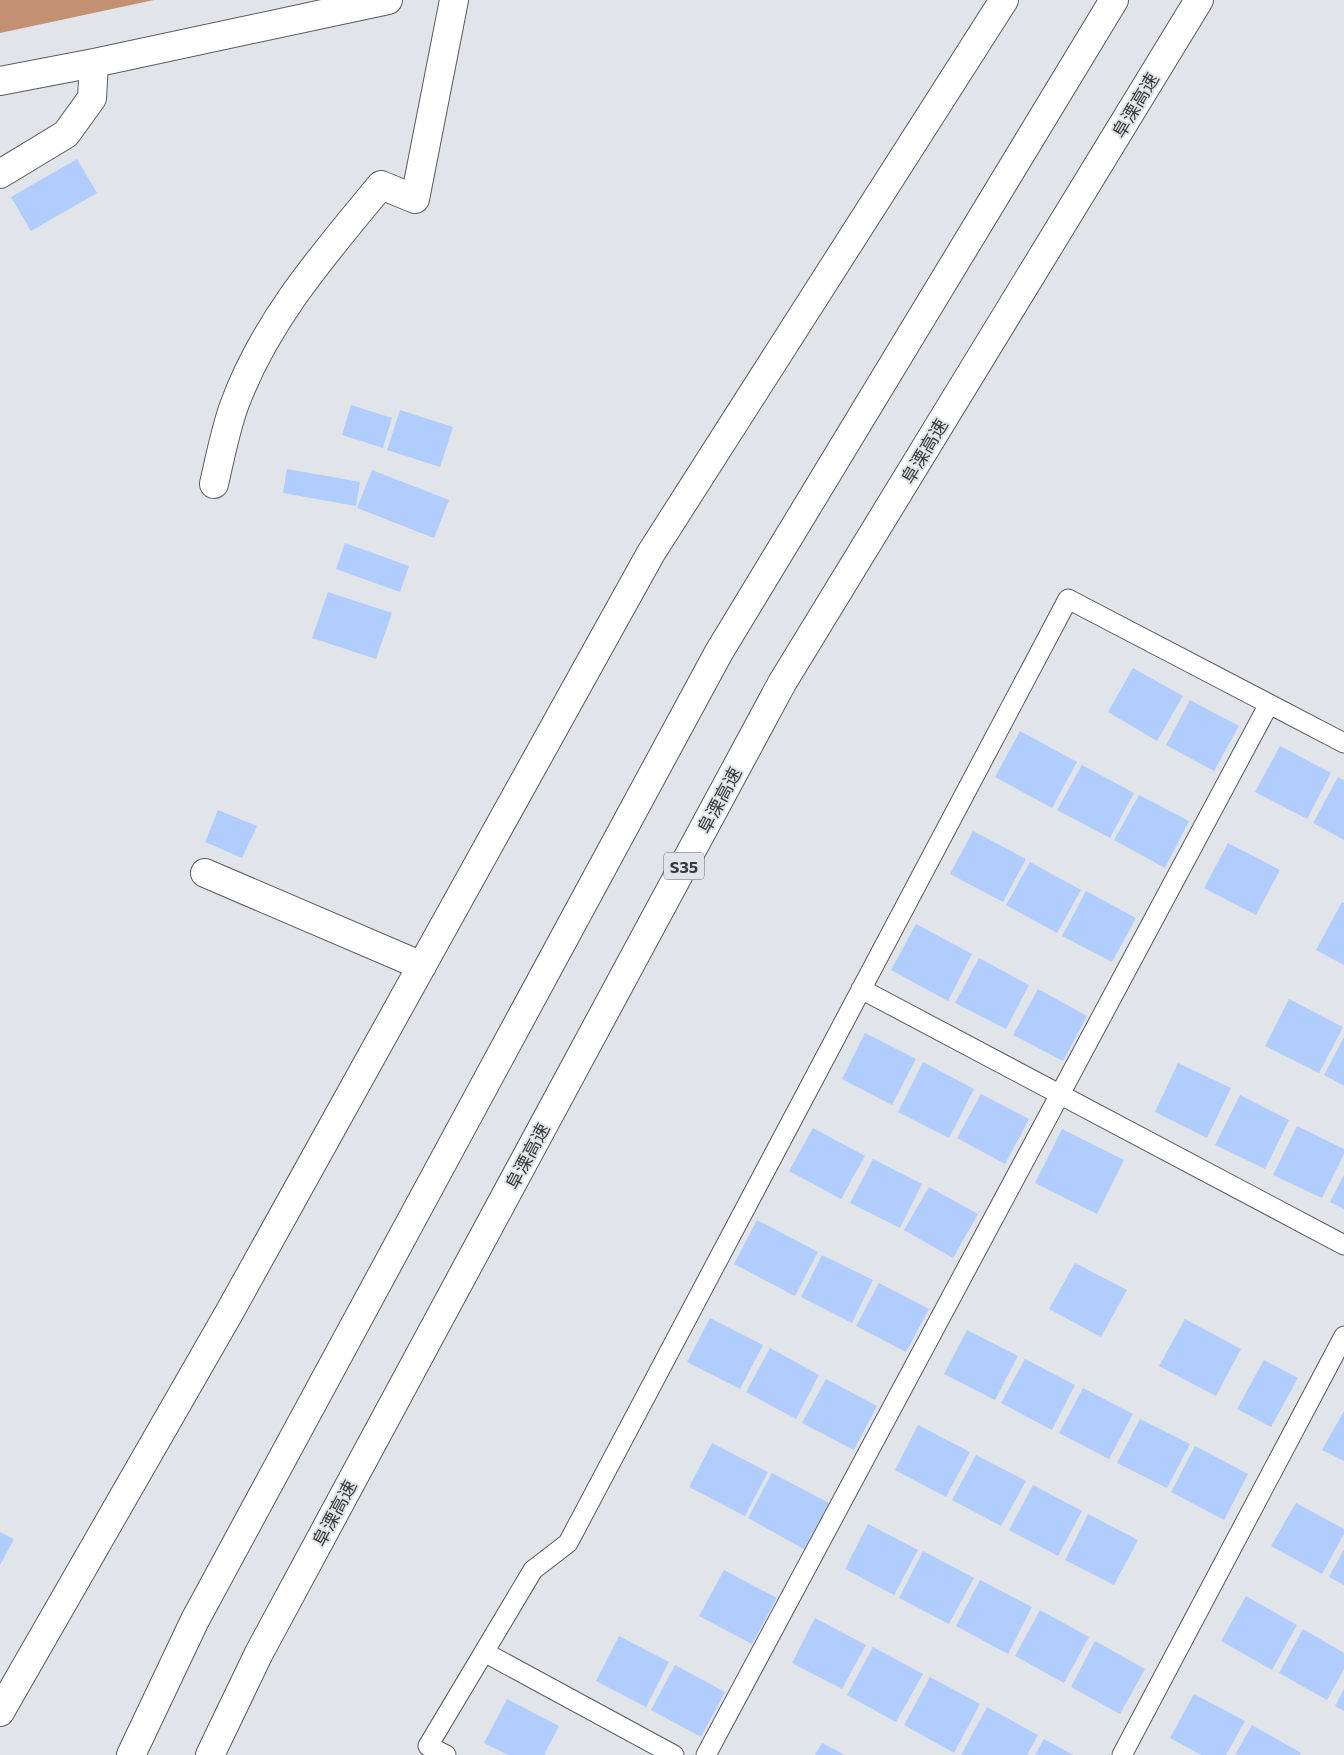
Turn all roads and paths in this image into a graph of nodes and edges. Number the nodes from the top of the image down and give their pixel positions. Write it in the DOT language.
graph roads {
  1 [pos="388,0"];
  2 [pos="454,0"];
  3 [pos="1004,0"];
  4 [pos="1114,0"];
  5 [pos="1199,0"];
  6 [pos="94,63"];
  7 [pos="0,81"];
  8 [pos="0,174"];
  9 [pos="214,484"];
  10 [pos="1269,704"];
  11 [pos="1344,743"];
  12 [pos="206,872"];
  13 [pos="422,966"];
  14 [pos="861,990"];
  15 [pos="1060,1095"];
  16 [pos="1344,1245"];
  17 [pos="1344,1336"];
  18 [pos="484,1652"];
  19 [pos="0,1712"];
  20 [pos="131,1755"];
  21 [pos="210,1755"];
  22 [pos="446,1755"];
  23 [pos="674,1755"];
  24 [pos="706,1755"];
  25 [pos="1122,1755"];
  1 -- 6 [label="main road"];
  2 -- 9 [label="main road"];
  3 -- 13 [label="main road"];
  4 -- 20 [label="main road"];
  5 -- 21 [label="main road, 阜溧高速 / S35"];
  6 -- 7 [label="main road"];
  6 -- 8 [label="main road"];
  10 -- 11 [label="lane"];
  10 -- 14 [label="lane"];
  10 -- 15 [label="lane"];
  12 -- 13 [label="main road"];
  13 -- 19 [label="main road"];
  14 -- 15 [label="lane"];
  14 -- 18 [label="lane"];
  15 -- 16 [label="lane"];
  15 -- 24 [label="lane"];
  17 -- 25 [label="lane"];
  18 -- 22 [label="lane"];
  18 -- 23 [label="lane"];
}
